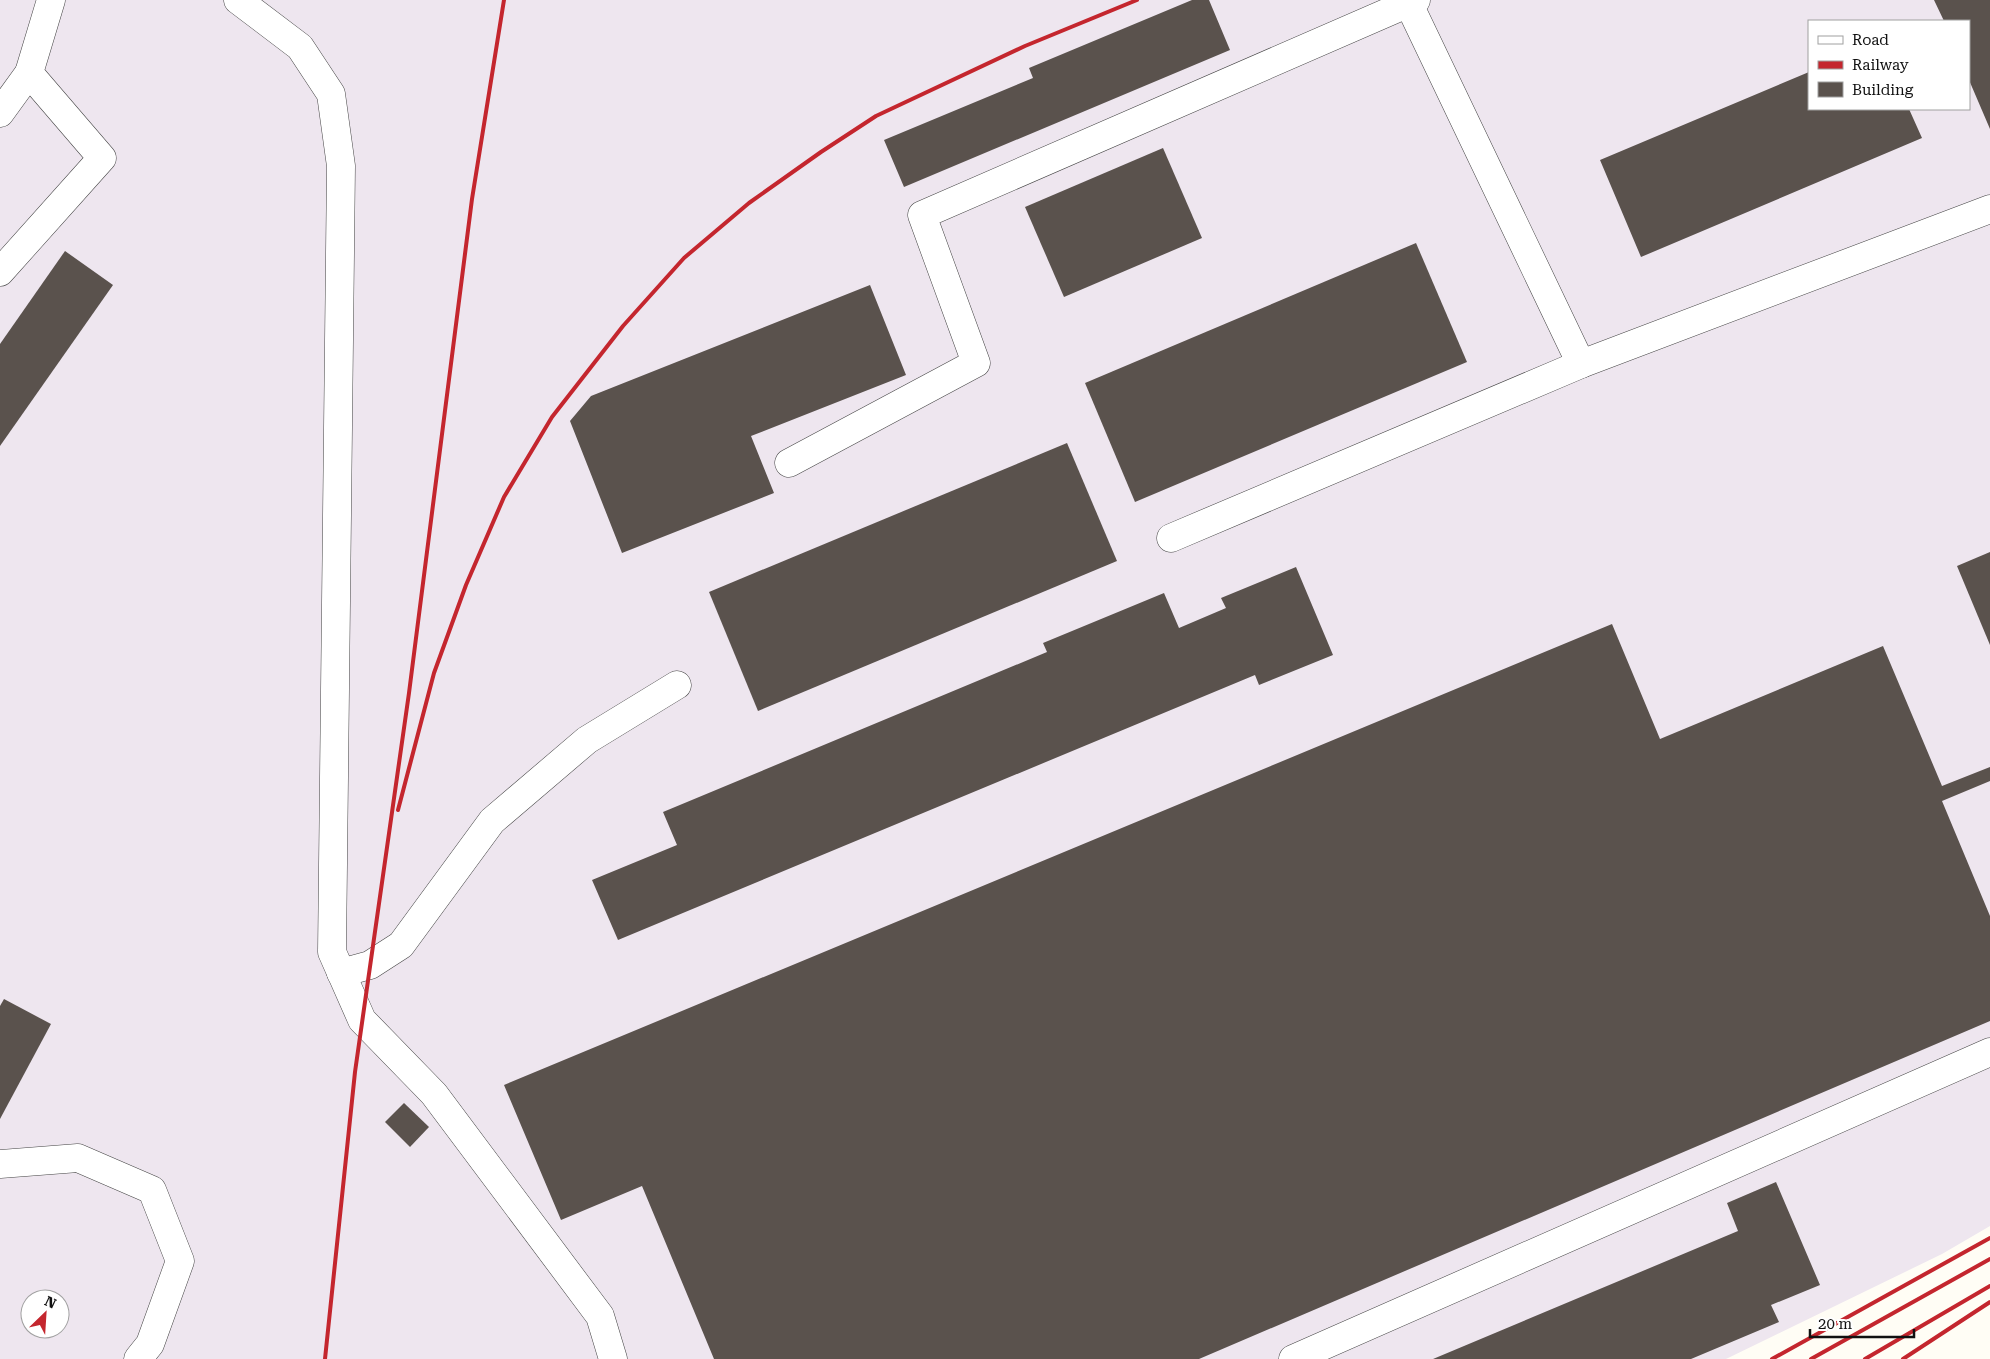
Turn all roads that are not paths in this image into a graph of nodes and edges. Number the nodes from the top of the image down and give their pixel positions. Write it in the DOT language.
graph roads {
  1 [pos="51,0"];
  2 [pos="238,0"];
  3 [pos="1410,1"];
  4 [pos="29,73"];
  5 [pos="0,113"];
  6 [pos="1990,209"];
  7 [pos="0,272"];
  8 [pos="1581,364"];
  9 [pos="789,463"];
  10 [pos="1171,538"];
  11 [pos="677,685"];
  12 [pos="341,973"];
  13 [pos="1990,1052"];
  14 [pos="0,1164"];
  15 [pos="138,1359"];
  16 [pos="614,1359"];
  17 [pos="1293,1359"];
  1 -- 4 [label="lane"];
  2 -- 12 [label="lane"];
  3 -- 8 [label="lane"];
  3 -- 9 [label="lane"];
  4 -- 5 [label="lane"];
  4 -- 7 [label="lane"];
  6 -- 8 [label="lane"];
  8 -- 10 [label="lane"];
  11 -- 12 [label="lane"];
  12 -- 16 [label="lane"];
  13 -- 17 [label="lane"];
  14 -- 15 [label="lane"];
}
